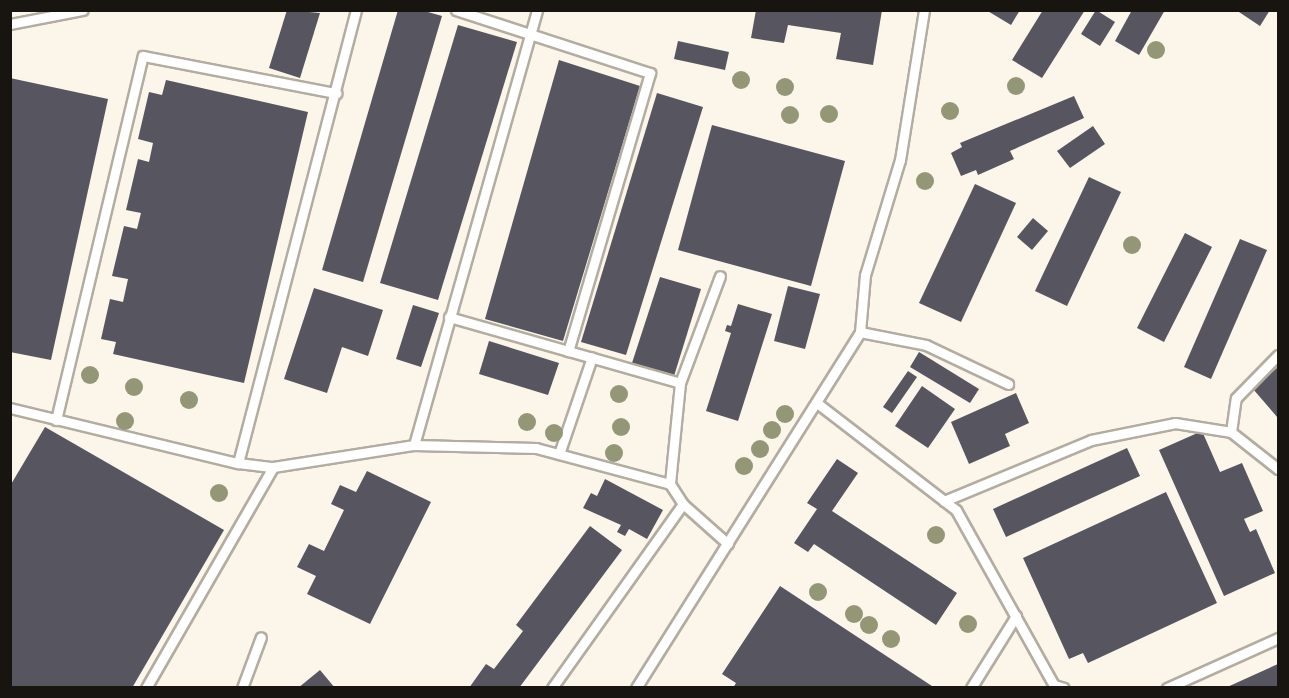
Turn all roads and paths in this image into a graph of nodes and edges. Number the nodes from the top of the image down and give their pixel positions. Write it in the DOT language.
graph roads {
  1 [pos="83,10"];
  2 [pos="356,10"];
  3 [pos="456,10"];
  4 [pos="537,10"];
  5 [pos="924,10"];
  6 [pos="10,24"];
  7 [pos="528,36"];
  8 [pos="336,93"];
  9 [pos="720,276"];
  10 [pos="450,317"];
  11 [pos="860,332"];
  12 [pos="568,351"];
  13 [pos="1278,355"];
  14 [pos="592,357"];
  15 [pos="680,382"];
  16 [pos="1008,384"];
  17 [pos="817,403"];
  18 [pos="10,408"];
  19 [pos="56,420"];
  20 [pos="1231,432"];
  21 [pos="414,445"];
  22 [pos="559,454"];
  23 [pos="238,463"];
  24 [pos="273,467"];
  25 [pos="1278,469"];
  26 [pos="670,484"];
  27 [pos="944,501"];
  28 [pos="683,504"];
  29 [pos="728,544"];
  30 [pos="1016,616"];
  31 [pos="261,637"];
  32 [pos="1278,638"];
  33 [pos="146,687"];
  34 [pos="242,687"];
  35 [pos="552,687"];
  36 [pos="636,687"];
  37 [pos="971,687"];
  38 [pos="1064,687"];
  39 [pos="1167,687"];
  1 -- 6 [label="lane"];
  2 -- 8 [label="lane"];
  3 -- 7 [label="lane"];
  4 -- 7 [label="lane"];
  5 -- 11 [label="lane"];
  7 -- 10 [label="lane"];
  7 -- 12 [label="lane"];
  8 -- 19 [label="lane"];
  8 -- 23 [label="lane"];
  9 -- 15 [label="lane"];
  10 -- 12 [label="lane"];
  10 -- 21 [label="lane"];
  11 -- 16 [label="lane"];
  11 -- 17 [label="lane"];
  12 -- 14 [label="lane"];
  13 -- 20 [label="lane"];
  14 -- 15 [label="lane"];
  14 -- 22 [label="lane"];
  15 -- 26 [label="lane"];
  17 -- 27 [label="lane"];
  17 -- 29 [label="lane"];
  18 -- 19 [label="lane"];
  19 -- 23 [label="lane"];
  20 -- 25 [label="lane"];
  20 -- 27 [label="lane"];
  21 -- 22 [label="lane"];
  21 -- 24 [label="lane"];
  22 -- 26 [label="lane"];
  23 -- 24 [label="lane"];
  24 -- 33 [label="lane"];
  26 -- 28 [label="lane"];
  27 -- 30 [label="lane"];
  28 -- 29 [label="lane"];
  28 -- 35 [label="lane"];
  29 -- 36 [label="lane"];
  30 -- 37 [label="lane"];
  30 -- 38 [label="lane"];
  31 -- 34 [label="lane"];
  32 -- 39 [label="lane"];
}
